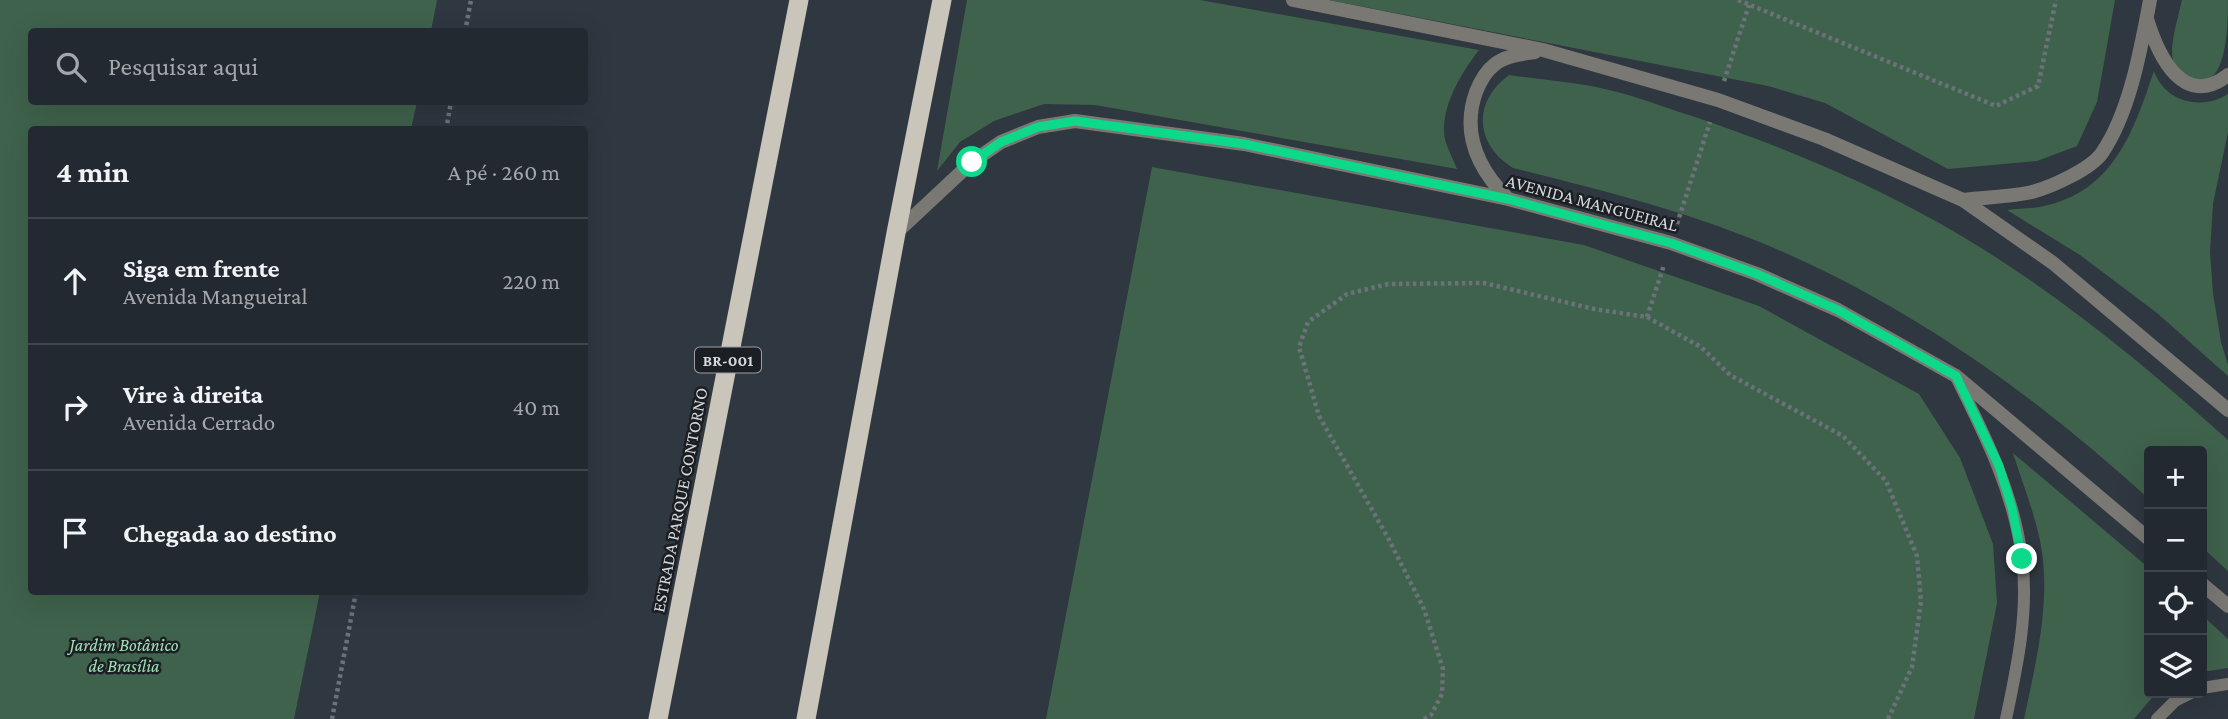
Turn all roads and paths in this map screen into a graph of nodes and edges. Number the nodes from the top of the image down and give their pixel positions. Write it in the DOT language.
graph roads {
  1 [pos="471,0"];
  2 [pos="799,0"];
  3 [pos="942,0"];
  4 [pos="1293,0"];
  5 [pos="1738,0"];
  6 [pos="2056,0"];
  7 [pos="2150,0"];
  8 [pos="1749,5"];
  9 [pos="2147,17"];
  10 [pos="466,28"];
  11 [pos="1543,50"];
  12 [pos="2228,75"];
  13 [pos="1718,100"];
  14 [pos="451,105"];
  15 [pos="447,126"];
  16 [pos="1508,199"];
  17 [pos="1963,200"];
  18 [pos="896,233"];
  19 [pos="1671,243"];
  20 [pos="1647,317"];
  21 [pos="1956,376"];
  22 [pos="2228,410"];
  23 [pos="2144,535"];
  24 [pos="2207,588"];
  25 [pos="355,595"];
  26 [pos="2228,606"];
  27 [pos="2228,684"];
  28 [pos="2207,687"];
  29 [pos="2181,698"];
  30 [pos="332,719"];
  31 [pos="658,719"];
  32 [pos="806,719"];
  33 [pos="1424,719"];
  34 [pos="1888,719"];
  35 [pos="2006,719"];
  36 [pos="2157,719"];
  1 -- 10 [label="path"];
  2 -- 31 [label="highway, ESTRADA PARQUE CONTORNO / BR-001"];
  3 -- 18 [label="highway"];
  4 -- 11 [label="street"];
  5 -- 8 [label="path"];
  6 -- 8 [label="path"];
  7 -- 9 [label="street"];
  8 -- 13 [label="path"];
  9 -- 12 [label="street"];
  9 -- 17 [label="street"];
  11 -- 13 [label="street"];
  11 -- 16 [label="street"];
  13 -- 17 [label="street"];
  13 -- 19 [label="path"];
  14 -- 15 [label="path"];
  16 -- 18 [label="street, AVENIDA MANGUEIRAL"];
  16 -- 19 [label="street, AVENIDA MANGUEIRAL"];
  17 -- 22 [label="street"];
  18 -- 32 [label="highway"];
  19 -- 20 [label="path"];
  19 -- 21 [label="street, AVENIDA MANGUEIRAL"];
  20 -- 33 [label="path"];
  20 -- 34 [label="path"];
  21 -- 23 [label="street, AVENIDA MANGUEIRAL"];
  21 -- 35 [label="lane"];
  24 -- 26 [label="street"];
  25 -- 30 [label="path"];
  27 -- 28 [label="lane"];
  29 -- 36 [label="lane"];
}
